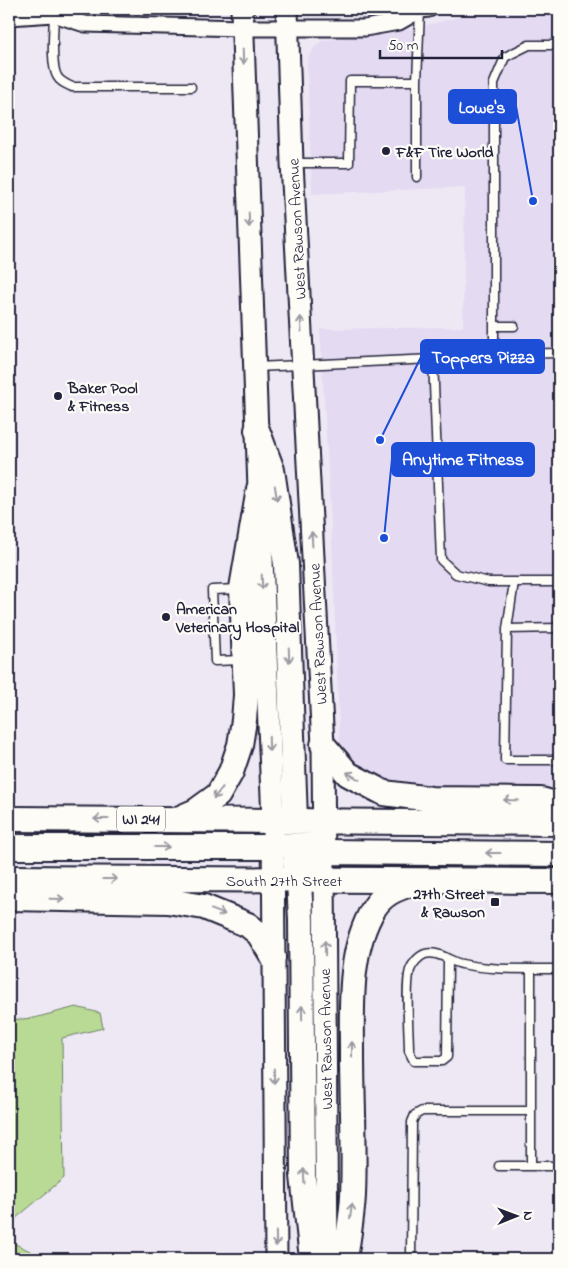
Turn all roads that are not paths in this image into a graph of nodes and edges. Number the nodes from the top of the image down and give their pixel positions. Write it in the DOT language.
graph roads {
  1 [pos="422,9"];
  2 [pos="57,10"];
  3 [pos="9,17"];
  4 [pos="242,18"];
  5 [pos="287,18"];
  6 [pos="559,45"];
  7 [pos="417,81"];
  8 [pos="191,87"];
  9 [pos="292,163"];
  10 [pos="417,177"];
  11 [pos="494,326"];
  12 [pos="514,326"];
  13 [pos="559,353"];
  14 [pos="303,364"];
  15 [pos="255,367"];
  16 [pos="257,430"];
  17 [pos="259,489"];
  18 [pos="514,582"];
  19 [pos="559,582"];
  20 [pos="559,628"];
  21 [pos="507,629"];
  22 [pos="255,659"];
  23 [pos="323,745"];
  24 [pos="559,760"];
  25 [pos="559,805"];
  26 [pos="9,819"];
  27 [pos="177,819"];
  28 [pos="324,820"];
  29 [pos="559,823"];
  30 [pos="295,846"];
  31 [pos="9,847"];
  32 [pos="559,854"];
  33 [pos="9,878"];
  34 [pos="272,880"];
  35 [pos="324,880"];
  36 [pos="416,882"];
  37 [pos="559,882"];
  38 [pos="9,898"];
  39 [pos="273,958"];
  40 [pos="448,960"];
  41 [pos="531,969"];
  42 [pos="559,969"];
  43 [pos="531,1111"];
  44 [pos="499,1166"];
  45 [pos="531,1166"];
  46 [pos="559,1166"];
  47 [pos="276,1259"];
  48 [pos="312,1259"];
  49 [pos="327,1259"];
  50 [pos="345,1259"];
  51 [pos="411,1259"];
  1 -- 5 [label="street"];
  1 -- 7 [label="lane"];
  2 -- 3 [label="street"];
  2 -- 4 [label="street"];
  2 -- 8 [label="lane"];
  4 -- 5 [label="street"];
  4 -- 15 [label="main road, West Rawson Avenue, one-way"];
  5 -- 9 [label="main road, West Rawson Avenue"];
  6 -- 11 [label="lane"];
  7 -- 9 [label="lane"];
  7 -- 10 [label="lane"];
  14 -- 9 [label="main road, West Rawson Avenue, one-way"];
  11 -- 12 [label="lane"];
  11 -- 13 [label="lane"];
  14 -- 15 [label="lane"];
  14 -- 18 [label="lane"];
  23 -- 14 [label="main road, West Rawson Avenue, one-way"];
  15 -- 16 [label="main road, West Rawson Avenue"];
  16 -- 17 [label="main road, West Rawson Avenue"];
  16 -- 30 [label="main road, one-way"];
  17 -- 22 [label="main road, West Rawson Avenue, one-way"];
  17 -- 22 [label="main road"];
  18 -- 19 [label="lane"];
  18 -- 21 [label="lane"];
  20 -- 21 [label="lane"];
  21 -- 24 [label="lane"];
  22 -- 27 [label="main road, one-way"];
  22 -- 30 [label="main road, West Rawson Avenue, one-way"];
  25 -- 23 [label="main road, one-way"];
  23 -- 28 [label="main road, West Rawson Avenue"];
  27 -- 26 [label="main road, South 27th Street / WI 241, one-way"];
  27 -- 30 [label="main road, South 27th Street / WI 241"];
  28 -- 29 [label="main road, South 27th Street / WI 241"];
  28 -- 30 [label="main road, South 27th Street / WI 241"];
  28 -- 30 [label="main road, West Rawson Avenue"];
  31 -- 30 [label="main road, one-way"];
  32 -- 30 [label="main road, one-way"];
  30 -- 34 [label="main road, South 27th Street / WI 241"];
  30 -- 34 [label="main road, West Rawson Avenue"];
  30 -- 35 [label="main road"];
  48 -- 30 [label="main road, one-way"];
  33 -- 34 [label="main road, South 27th Street / WI 241, one-way"];
  34 -- 39 [label="main road, West Rawson Avenue"];
  35 -- 36 [label="main road, South 27th Street"];
  49 -- 35 [label="main road, West Rawson Avenue, one-way"];
  36 -- 37 [label="main road, South 27th Street"];
  50 -- 36 [label="main road, one-way"];
  38 -- 39 [label="main road, one-way"];
  39 -- 47 [label="main road, West Rawson Avenue, one-way"];
  40 -- 40 [label="lane"];
  40 -- 41 [label="lane"];
  41 -- 42 [label="lane"];
  41 -- 43 [label="lane"];
  43 -- 45 [label="lane"];
  43 -- 51 [label="lane"];
  44 -- 45 [label="lane"];
  45 -- 46 [label="lane"];
}
